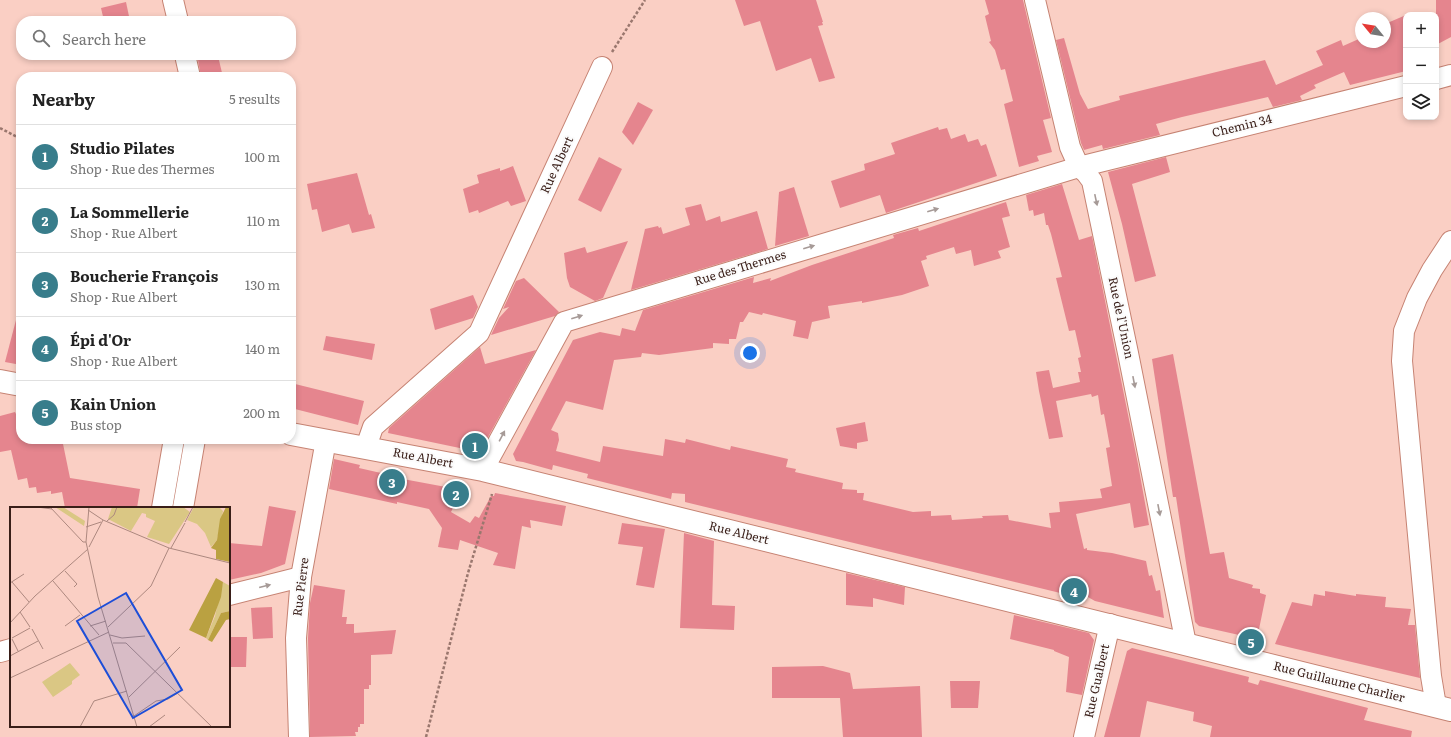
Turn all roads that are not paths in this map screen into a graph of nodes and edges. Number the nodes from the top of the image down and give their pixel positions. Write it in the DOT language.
graph roads {
  1 [pos="173,0"];
  2 [pos="1035,0"];
  3 [pos="177,16"];
  4 [pos="186,60"];
  5 [pos="602,67"];
  6 [pos="189,72"];
  7 [pos="1451,75"];
  8 [pos="1439,77"];
  9 [pos="1403,87"];
  10 [pos="1079,166"];
  11 [pos="1451,241"];
  12 [pos="0,381"];
  13 [pos="16,384"];
  14 [pos="296,435"];
  15 [pos="326,440"];
  16 [pos="173,444"];
  17 [pos="194,444"];
  18 [pos="366,447"];
  19 [pos="169,471"];
  20 [pos="491,472"];
  21 [pos="188,475"];
  22 [pos="162,507"];
  23 [pos="183,507"];
  24 [pos="301,577"];
  25 [pos="230,595"];
  26 [pos="1110,624"];
  27 [pos="1186,644"];
  28 [pos="10,649"];
  29 [pos="0,652"];
  30 [pos="1443,708"];
  31 [pos="299,737"];
  32 [pos="1084,737"];
  1 -- 3 [label="street"];
  2 -- 10 [label="street, Rue de l'Union"];
  4 -- 6 [label="street"];
  5 -- 18 [label="street, Rue Albert"];
  7 -- 8 [label="street"];
  9 -- 10 [label="street, Chemin 34"];
  20 -- 10 [label="street, Rue des Thermes, one-way"];
  10 -- 27 [label="street, Rue de l'Union, one-way"];
  11 -- 30 [label="street"];
  12 -- 13 [label="street"];
  14 -- 15 [label="street, Rue Albert"];
  15 -- 18 [label="street, Rue Albert"];
  15 -- 24 [label="street, Rue Pierre"];
  16 -- 19 [label="street"];
  17 -- 21 [label="street"];
  18 -- 20 [label="street, Rue Albert"];
  19 -- 21 [label="street"];
  19 -- 22 [label="street"];
  20 -- 26 [label="street, Rue Albert"];
  21 -- 23 [label="street"];
  25 -- 24 [label="street, one-way"];
  24 -- 31 [label="street, Rue Pierre"];
  26 -- 27 [label="street, Rue Guillaume Charlier"];
  26 -- 32 [label="street, Rue Gualbert"];
  27 -- 30 [label="street, Rue Guillaume Charlier"];
  28 -- 29 [label="street"];
}
